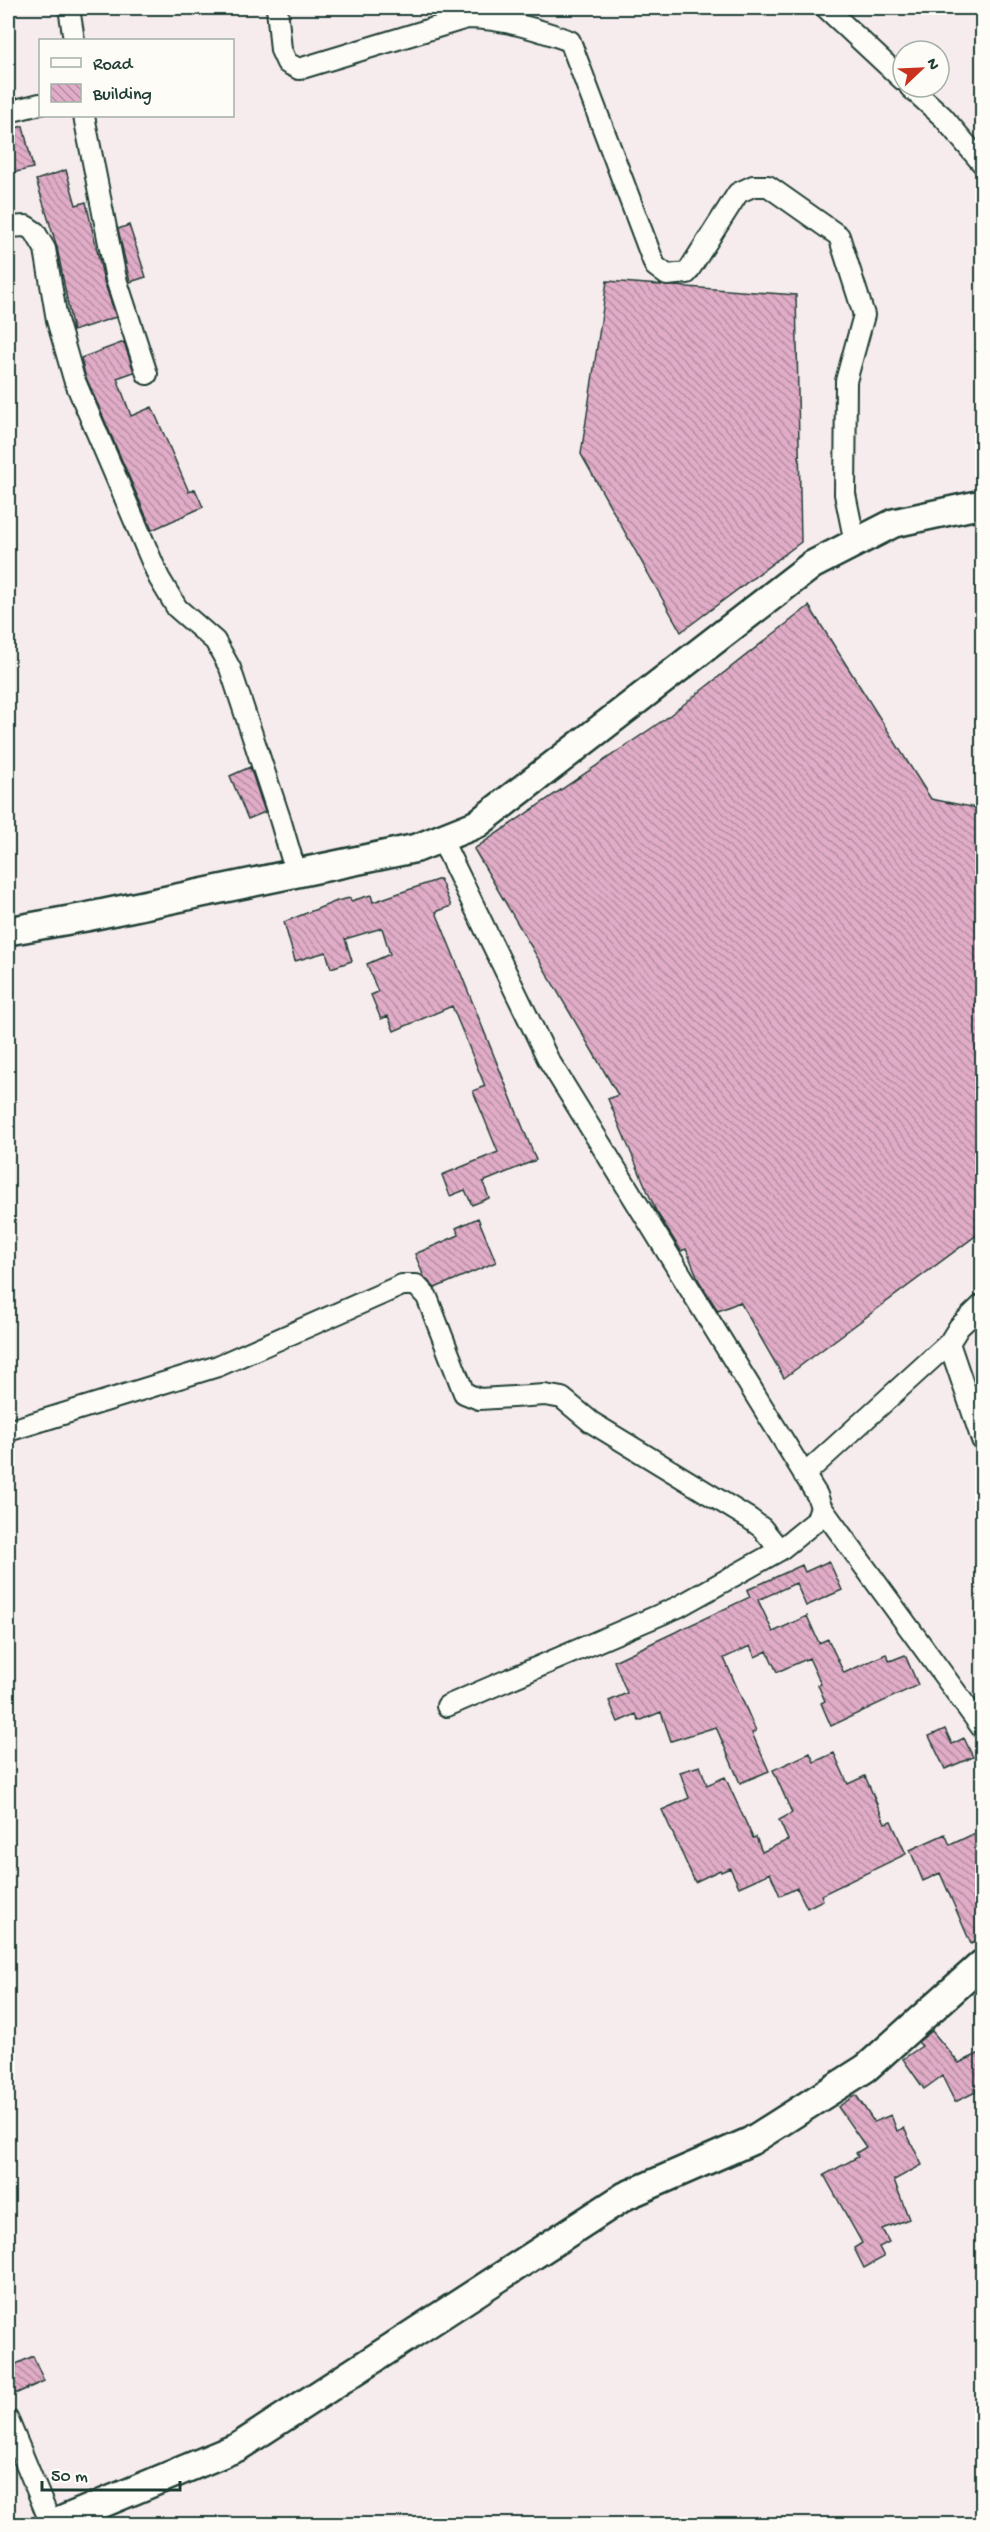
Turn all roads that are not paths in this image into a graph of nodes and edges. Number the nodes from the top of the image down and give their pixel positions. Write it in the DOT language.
graph roads {
  1 [pos="69,8"];
  2 [pos="277,8"];
  3 [pos="826,8"];
  4 [pos="74,39"];
  5 [pos="891,69"];
  6 [pos="923,99"];
  7 [pos="39,104"];
  8 [pos="8,112"];
  9 [pos="84,117"];
  10 [pos="980,154"];
  11 [pos="8,227"];
  12 [pos="147,374"];
  13 [pos="981,509"];
  14 [pos="855,543"];
  15 [pos="441,838"];
  16 [pos="296,873"];
  17 [pos="8,931"];
  18 [pos="982,1305"];
  19 [pos="949,1343"];
  20 [pos="8,1431"];
  21 [pos="982,1440"];
  22 [pos="804,1475"];
  23 [pos="821,1507"];
  24 [pos="780,1550"];
  25 [pos="447,1706"];
  26 [pos="982,1728"];
  27 [pos="982,1965"];
  28 [pos="8,2420"];
  29 [pos="52,2524"];
  1 -- 4 [label="street"];
  2 -- 14 [label="street"];
  3 -- 5 [label="street"];
  6 -- 10 [label="street"];
  7 -- 8 [label="street"];
  9 -- 12 [label="street"];
  11 -- 16 [label="street"];
  13 -- 14 [label="main road"];
  14 -- 15 [label="main road"];
  15 -- 16 [label="main road"];
  15 -- 22 [label="street"];
  16 -- 17 [label="main road"];
  18 -- 19 [label="street"];
  19 -- 21 [label="street"];
  19 -- 22 [label="street"];
  20 -- 24 [label="street"];
  22 -- 23 [label="street"];
  23 -- 24 [label="street"];
  23 -- 26 [label="street"];
  24 -- 25 [label="street"];
  27 -- 29 [label="main road"];
  28 -- 29 [label="street"];
}
